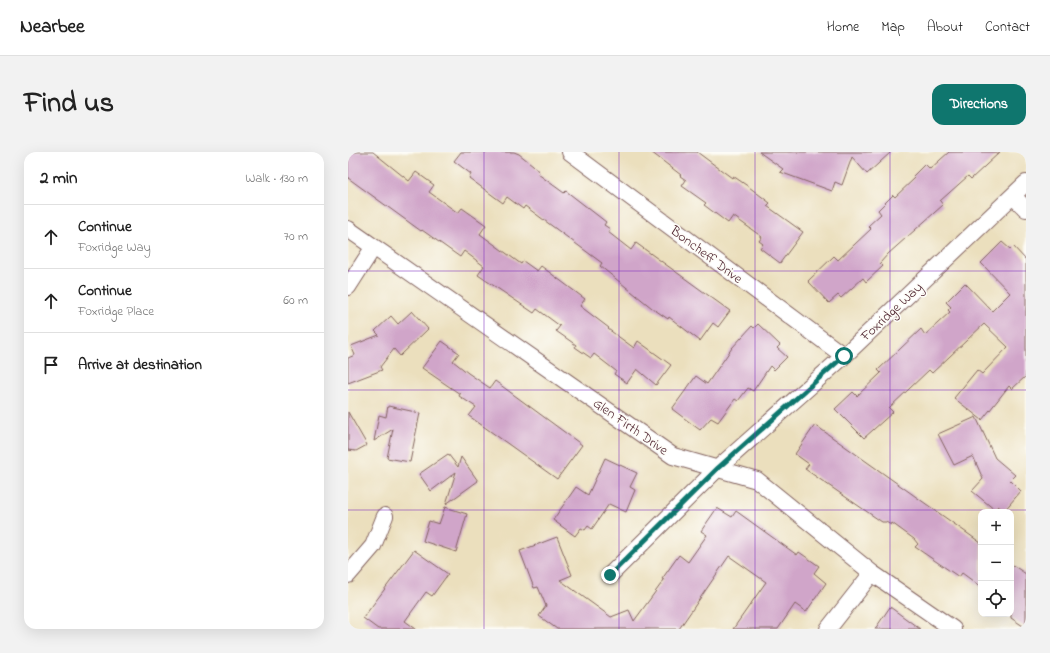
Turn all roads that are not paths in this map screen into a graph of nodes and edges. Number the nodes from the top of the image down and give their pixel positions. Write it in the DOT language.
graph roads {
  1 [pos="570,152"];
  2 [pos="1026,184"];
  3 [pos="1013,196"];
  4 [pos="1026,209"];
  5 [pos="348,229"];
  6 [pos="373,248"];
  7 [pos="348,286"];
  8 [pos="844,356"];
  9 [pos="718,468"];
  10 [pos="385,516"];
  11 [pos="872,573"];
  12 [pos="348,575"];
  13 [pos="610,575"];
  14 [pos="828,629"];
  15 [pos="953,629"];
  1 -- 8 [label="street, Boncheff Drive"];
  2 -- 3 [label="street, Foxridge Way"];
  3 -- 4 [label="street"];
  3 -- 8 [label="street, Foxridge Way"];
  5 -- 6 [label="street, Glen Firth Drive"];
  6 -- 7 [label="street"];
  6 -- 9 [label="street, Glen Firth Drive"];
  8 -- 9 [label="street, Foxridge Way"];
  9 -- 11 [label="street, Glen Firth Drive"];
  9 -- 13 [label="street, Foxridge Way"];
  10 -- 12 [label="street"];
  11 -- 14 [label="street"];
  11 -- 15 [label="street, Glen Firth Drive"];
}
